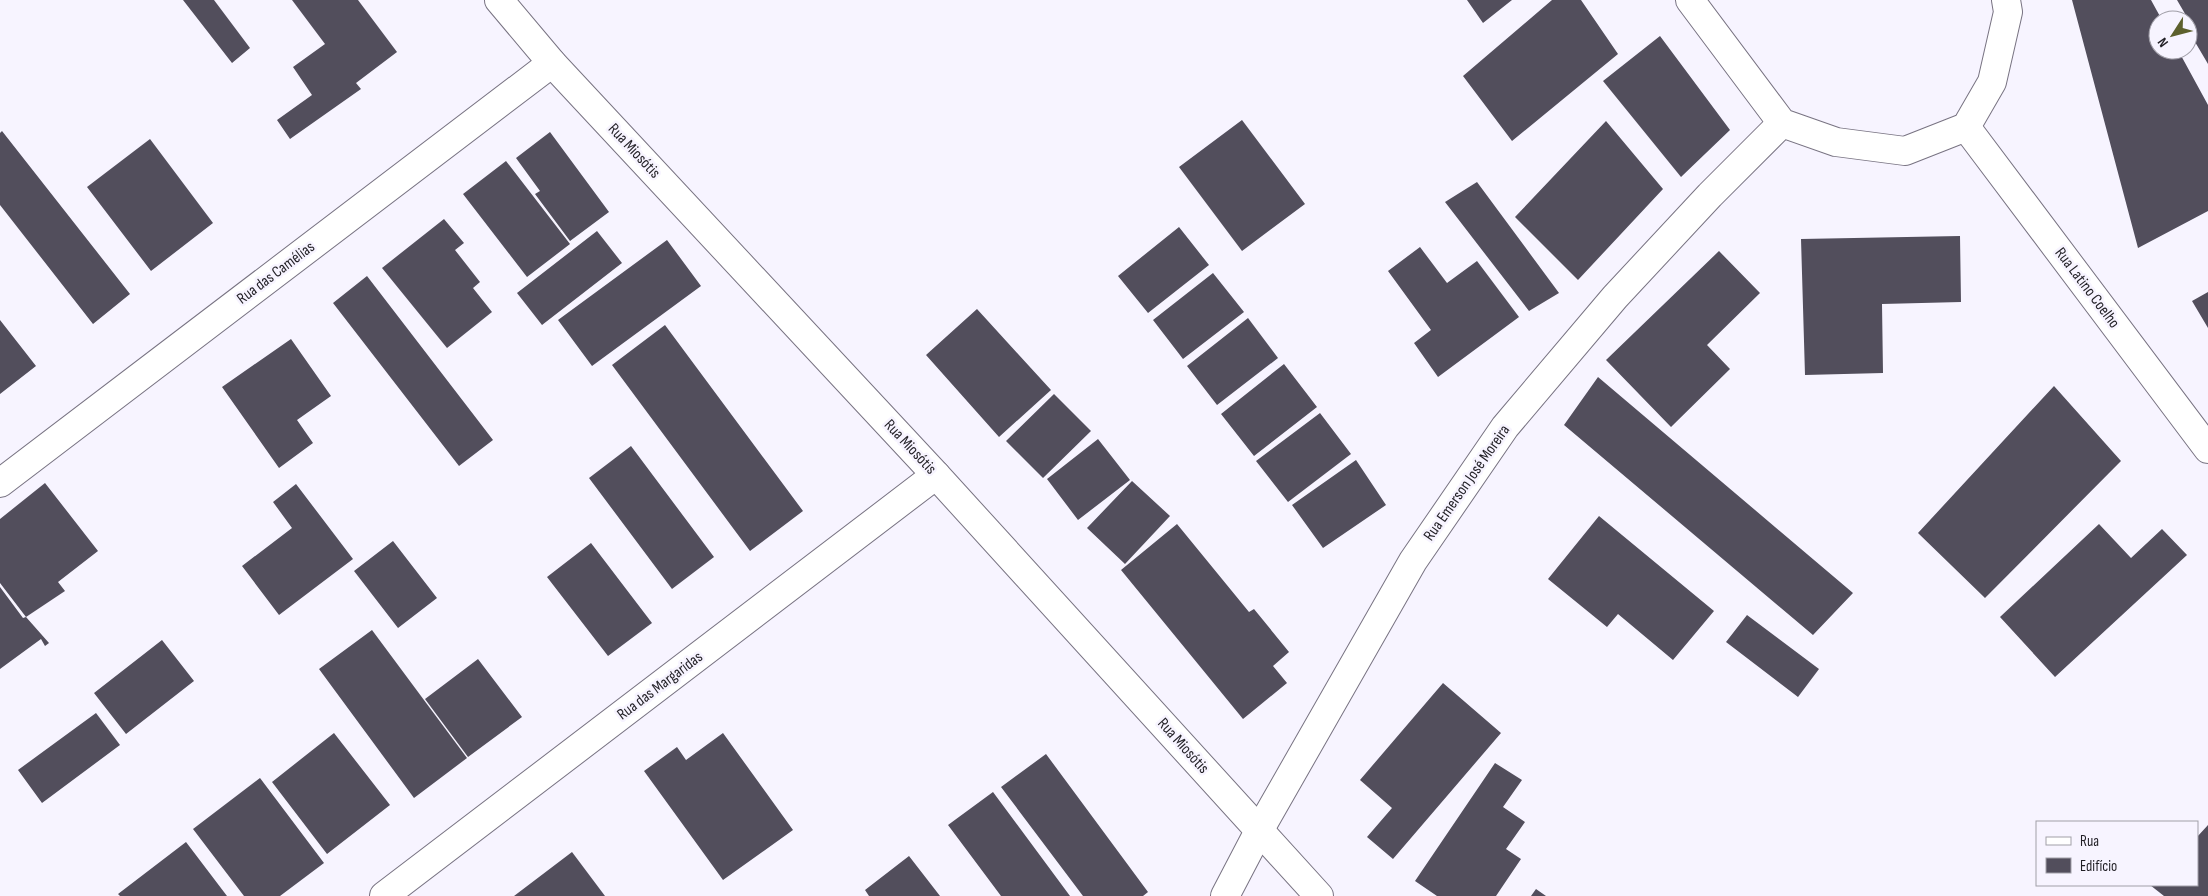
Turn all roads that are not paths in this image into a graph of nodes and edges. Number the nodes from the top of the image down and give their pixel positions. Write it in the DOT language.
graph roads {
  1 [pos="499,0"];
  2 [pos="1690,0"];
  3 [pos="2006,0"];
  4 [pos="552,63"];
  5 [pos="1782,123"];
  6 [pos="1966,127"];
  7 [pos="2208,449"];
  8 [pos="936,476"];
  9 [pos="0,483"];
  10 [pos="1260,829"];
  11 [pos="384,896"];
  12 [pos="1225,896"];
  13 [pos="1319,896"];
  1 -- 4 [label="street, Rua Miosótis"];
  2 -- 5 [label="street"];
  3 -- 6 [label="street"];
  4 -- 8 [label="street, Rua Miosótis"];
  4 -- 9 [label="street, Rua das Camélias"];
  5 -- 6 [label="street"];
  5 -- 10 [label="street, Rua Emerson José Moreira"];
  6 -- 7 [label="street, Rua Latino Coelho"];
  8 -- 10 [label="street, Rua Miosótis"];
  8 -- 11 [label="street, Rua das Margaridas"];
  10 -- 12 [label="street, Rua Emerson José Moreira"];
  10 -- 13 [label="street, Rua Miosótis"];
}
